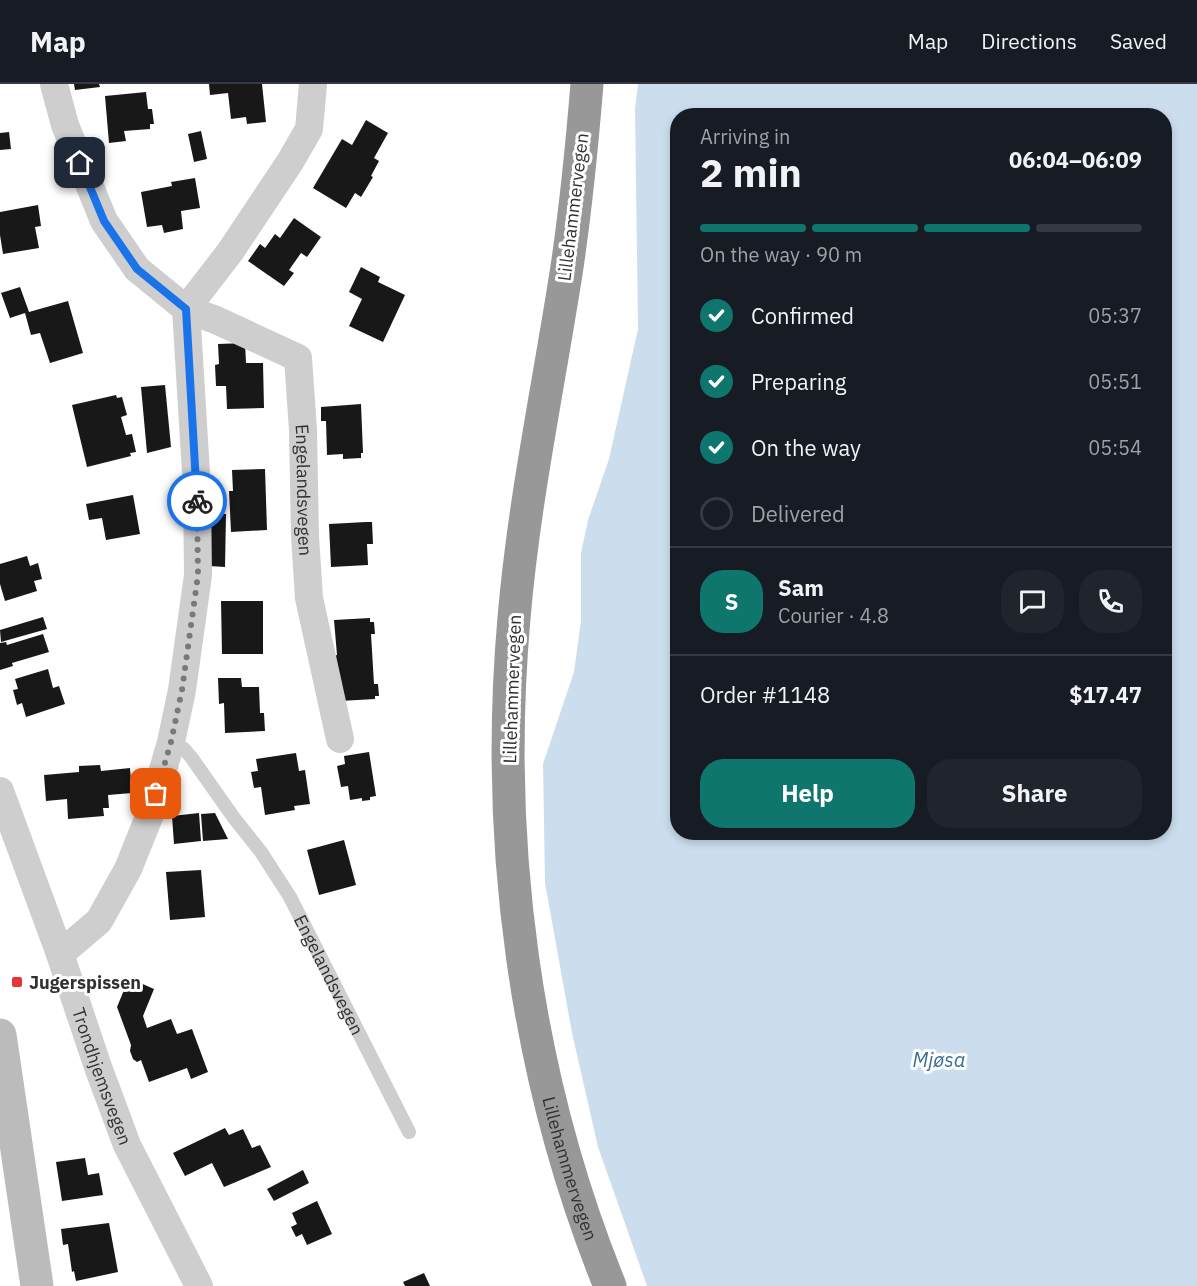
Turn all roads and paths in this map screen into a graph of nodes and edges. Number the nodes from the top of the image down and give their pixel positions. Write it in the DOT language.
graph roads {
  1 [pos="54,84"];
  2 [pos="313,84"];
  3 [pos="587,84"];
  4 [pos="186,309"];
  5 [pos="340,740"];
  6 [pos="171,742"];
  7 [pos="0,791"];
  8 [pos="60,954"];
  9 [pos="0,1035"];
  10 [pos="409,1132"];
  11 [pos="37,1286"];
  12 [pos="199,1286"];
  13 [pos="610,1286"];
  1 -- 4 [label="street"];
  2 -- 4 [label="street"];
  3 -- 13 [label="highway, Lillehammervegen"];
  4 -- 5 [label="street, Engelandsvegen"];
  4 -- 6 [label="street"];
  6 -- 8 [label="street"];
  6 -- 10 [label="lane, Engelandsvegen"];
  7 -- 8 [label="street, Trondhjemsvegen"];
  8 -- 12 [label="street, Trondhjemsvegen"];
  9 -- 11 [label="main road"];
}
